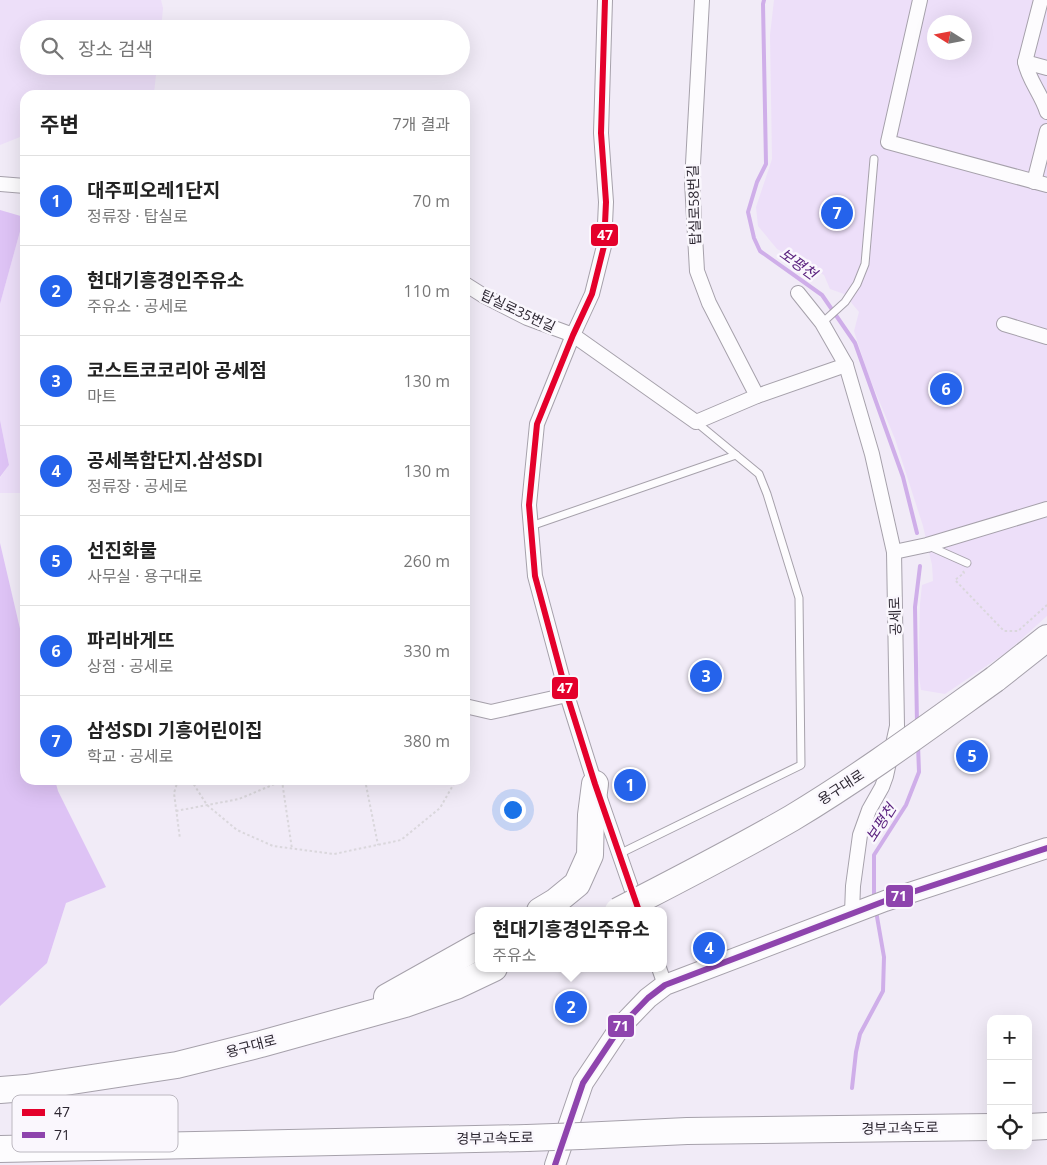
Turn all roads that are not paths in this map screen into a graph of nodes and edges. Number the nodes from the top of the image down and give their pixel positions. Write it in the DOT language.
graph roads {
  1 [pos="605,0"];
  2 [pos="702,0"];
  3 [pos="920,0"];
  4 [pos="1041,0"];
  5 [pos="1025,62"];
  6 [pos="1047,68"];
  7 [pos="1047,112"];
  8 [pos="1047,131"];
  9 [pos="874,159"];
  10 [pos="0,184"];
  11 [pos="1041,184"];
  12 [pos="20,186"];
  13 [pos="470,287"];
  14 [pos="798,293"];
  15 [pos="822,323"];
  16 [pos="1004,324"];
  17 [pos="573,335"];
  18 [pos="1047,337"];
  19 [pos="846,365"];
  20 [pos="757,396"];
  21 [pos="696,422"];
  22 [pos="736,455"];
  23 [pos="1047,509"];
  24 [pos="531,526"];
  25 [pos="927,545"];
  26 [pos="894,552"];
  27 [pos="964,564"];
  28 [pos="1047,638"];
  29 [pos="567,695"];
  30 [pos="470,707"];
  31 [pos="595,784"];
  32 [pos="1047,848"];
  33 [pos="619,854"];
  34 [pos="547,907"];
  35 [pos="626,907"];
  36 [pos="638,907"];
  37 [pos="856,912"];
  38 [pos="475,948"];
  39 [pos="486,972"];
  40 [pos="662,977"];
  41 [pos="347,1020"];
  42 [pos="0,1090"];
  43 [pos="1032,1126"];
  44 [pos="1047,1126"];
  45 [pos="987,1127"];
  46 [pos="178,1145"];
  47 [pos="555,1165"];
  1 -- 17 [label="street"];
  2 -- 20 [label="street, 탑실로58번길"];
  3 -- 11 [label="street"];
  4 -- 5 [label="street"];
  5 -- 6 [label="street"];
  5 -- 7 [label="street"];
  8 -- 11 [label="street"];
  9 -- 15 [label="lane"];
  10 -- 12 [label="street"];
  13 -- 17 [label="street, 탑실로35번길"];
  14 -- 15 [label="street, 공세로"];
  15 -- 19 [label="street, 공세로"];
  16 -- 18 [label="street"];
  17 -- 21 [label="street, 탑실로35번길"];
  17 -- 24 [label="street"];
  19 -- 20 [label="street"];
  19 -- 26 [label="street, 공세로"];
  20 -- 21 [label="street"];
  21 -- 22 [label="lane"];
  22 -- 24 [label="lane"];
  22 -- 33 [label="lane"];
  23 -- 25 [label="street"];
  24 -- 29 [label="street"];
  25 -- 26 [label="street"];
  25 -- 27 [label="lane"];
  26 -- 37 [label="street, 공세로"];
  28 -- 35 [label="highway, 용구대로, bridge"];
  29 -- 30 [label="street"];
  29 -- 31 [label="street"];
  31 -- 33 [label="street"];
  31 -- 34 [label="highway"];
  32 -- 37 [label="street"];
  33 -- 36 [label="street"];
  37 -- 40 [label="street"];
  38 -- 41 [label="highway"];
  39 -- 41 [label="highway, 용구대로"];
  40 -- 47 [label="street"];
  41 -- 42 [label="highway, 용구대로"];
  43 -- 44 [label="highway"];
  45 -- 46 [label="highway, 경부고속도로, bridge"];
}
